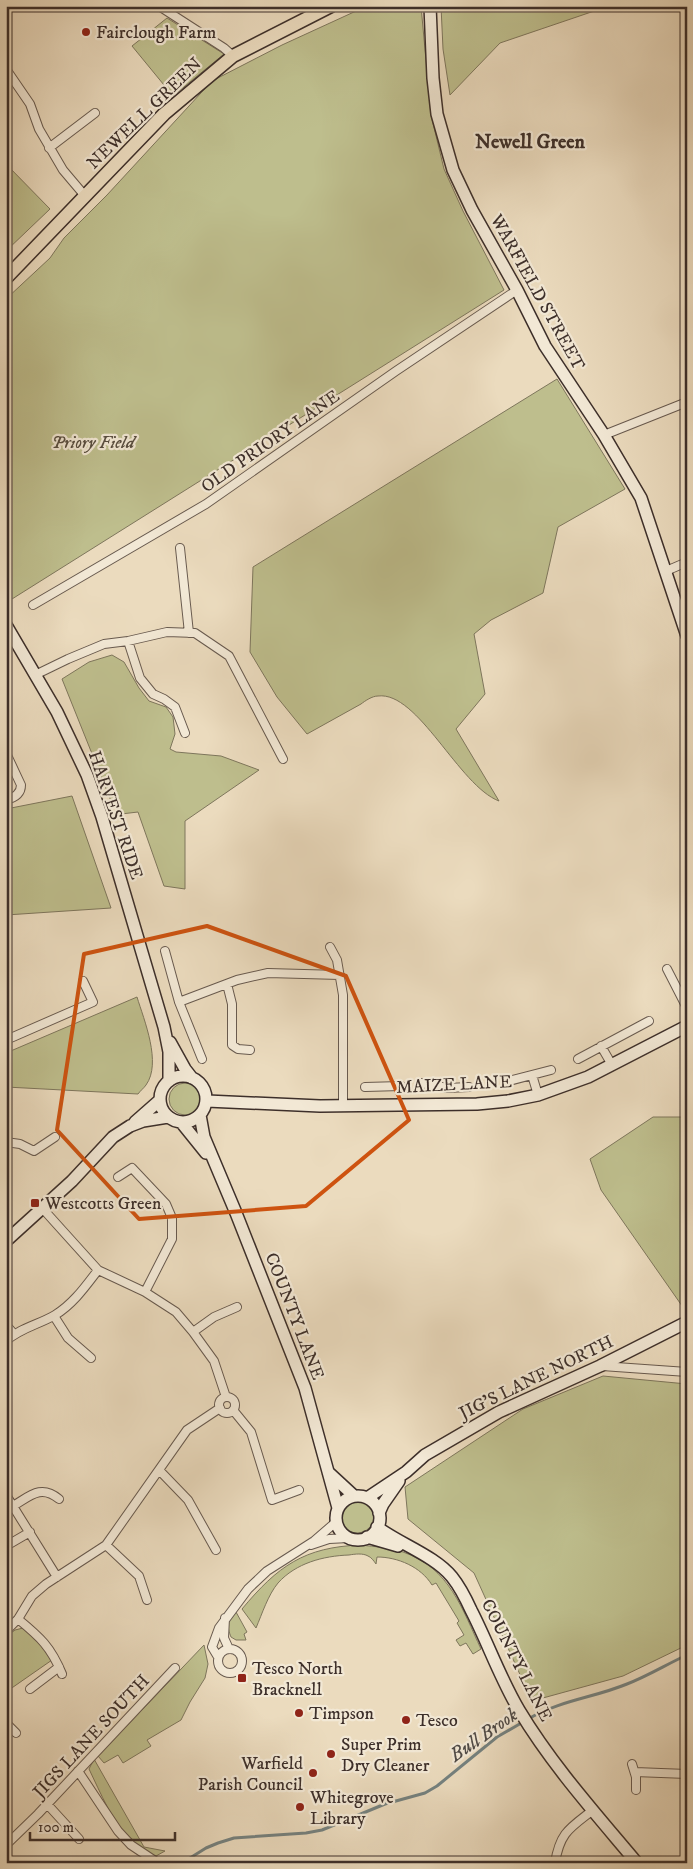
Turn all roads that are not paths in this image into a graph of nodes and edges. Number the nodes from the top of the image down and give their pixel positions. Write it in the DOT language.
graph roads {
  1 [pos="159,6"];
  2 [pos="331,6"];
  3 [pos="430,6"];
  4 [pos="232,56"];
  5 [pos="6,69"];
  6 [pos="95,114"];
  7 [pos="49,148"];
  8 [pos="85,196"];
  9 [pos="6,278"];
  10 [pos="517,290"];
  11 [pos="687,402"];
  12 [pos="604,435"];
  13 [pos="180,548"];
  14 [pos="687,562"];
  15 [pos="666,570"];
  16 [pos="33,605"];
  17 [pos="6,626"];
  18 [pos="189,633"];
  19 [pos="687,636"];
  20 [pos="128,641"];
  21 [pos="36,675"];
  22 [pos="185,732"];
  23 [pos="6,753"];
  24 [pos="283,759"];
  25 [pos="6,800"];
  26 [pos="330,946"];
  27 [pos="165,951"];
  28 [pos="667,969"];
  29 [pos="340,975"];
  30 [pos="83,982"];
  31 [pos="227,984"];
  32 [pos="179,1002"];
  33 [pos="687,1008"];
  34 [pos="650,1021"];
  35 [pos="687,1026"];
  36 [pos="164,1027"];
  37 [pos="6,1040"];
  38 [pos="601,1046"];
  39 [pos="250,1050"];
  40 [pos="578,1059"];
  41 [pos="202,1060"];
  42 [pos="612,1065"];
  43 [pos="551,1070"];
  44 [pos="532,1075"];
  45 [pos="192,1078"];
  46 [pos="169,1081"];
  47 [pos="505,1082"];
  48 [pos="421,1084"];
  49 [pos="401,1086"];
  50 [pos="365,1087"];
  51 [pos="386,1087"];
  52 [pos="469,1087"];
  53 [pos="447,1088"];
  54 [pos="538,1095"];
  55 [pos="160,1100"];
  56 [pos="206,1101"];
  57 [pos="446,1104"];
  58 [pos="343,1105"];
  59 [pos="386,1105"];
  60 [pos="200,1116"];
  61 [pos="168,1117"];
  62 [pos="181,1122"];
  63 [pos="130,1126"];
  64 [pos="55,1137"];
  65 [pos="6,1142"];
  66 [pos="220,1176"];
  67 [pos="118,1178"];
  68 [pos="43,1209"];
  69 [pos="6,1241"];
  70 [pos="98,1270"];
  71 [pos="145,1292"];
  72 [pos="237,1307"];
  73 [pos="54,1316"];
  74 [pos="687,1322"];
  75 [pos="6,1325"];
  76 [pos="193,1332"];
  77 [pos="14,1334"];
  78 [pos="6,1342"];
  79 [pos="91,1358"];
  80 [pos="600,1366"];
  81 [pos="687,1372"];
  82 [pos="226,1397"];
  83 [pos="220,1408"];
  84 [pos="232,1410"];
  85 [pos="160,1471"];
  86 [pos="328,1472"];
  87 [pos="406,1472"];
  88 [pos="299,1490"];
  89 [pos="6,1495"];
  90 [pos="354,1496"];
  91 [pos="367,1498"];
  92 [pos="59,1499"];
  93 [pos="13,1506"];
  94 [pos="338,1508"];
  95 [pos="379,1513"];
  96 [pos="336,1522"];
  97 [pos="377,1527"];
  98 [pos="30,1532"];
  99 [pos="349,1538"];
  100 [pos="366,1538"];
  101 [pos="106,1545"];
  102 [pos="6,1546"];
  103 [pos="302,1548"];
  104 [pos="216,1550"];
  105 [pos="416,1552"];
  106 [pos="57,1577"];
  107 [pos="147,1600"];
  108 [pos="225,1618"];
  109 [pos="18,1619"];
  110 [pos="6,1630"];
  111 [pos="228,1649"];
  112 [pos="218,1657"];
  113 [pos="175,1668"];
  114 [pos="30,1689"];
  115 [pos="6,1724"];
  116 [pos="16,1733"];
  117 [pos="78,1771"];
  118 [pos="687,1774"];
  119 [pos="636,1790"];
  120 [pos="47,1804"];
  121 [pos="593,1810"];
  122 [pos="79,1839"];
  123 [pos="6,1845"];
  124 [pos="158,1863"];
  125 [pos="555,1863"];
  126 [pos="637,1863"];
  1 -- 4 [label="street"];
  2 -- 4 [label="main road, NEWELL GREEN"];
  3 -- 10 [label="street, WARFIELD STREET"];
  4 -- 8 [label="main road, NEWELL GREEN"];
  5 -- 7 [label="street"];
  6 -- 7 [label="street"];
  7 -- 8 [label="street"];
  8 -- 9 [label="main road, NEWELL GREEN"];
  10 -- 12 [label="street, WARFIELD STREET"];
  10 -- 16 [label="street, OLD PRIORY LANE"];
  11 -- 12 [label="street"];
  12 -- 15 [label="street, WARFIELD STREET"];
  13 -- 18 [label="street"];
  14 -- 15 [label="street"];
  15 -- 19 [label="street, WARFIELD STREET"];
  17 -- 21 [label="street, HARVEST RIDE"];
  18 -- 20 [label="street"];
  18 -- 24 [label="street"];
  20 -- 21 [label="street"];
  20 -- 22 [label="street"];
  21 -- 36 [label="street, HARVEST RIDE"];
  23 -- 25 [label="street"];
  26 -- 29 [label="street"];
  27 -- 32 [label="street"];
  28 -- 33 [label="street"];
  29 -- 31 [label="street"];
  29 -- 58 [label="street"];
  30 -- 37 [label="street"];
  31 -- 32 [label="street"];
  31 -- 39 [label="street"];
  32 -- 41 [label="street"];
  34 -- 38 [label="street"];
  35 -- 42 [label="street, MAIZE LANE"];
  36 -- 45 [label="street, HARVEST RIDE"];
  36 -- 46 [label="street, HARVEST RIDE"];
  38 -- 40 [label="street"];
  38 -- 42 [label="street"];
  42 -- 54 [label="street, MAIZE LANE"];
  43 -- 44 [label="street"];
  44 -- 47 [label="street"];
  44 -- 54 [label="street"];
  45 -- 46 [label="street"];
  45 -- 56 [label="street"];
  46 -- 55 [label="street"];
  48 -- 53 [label="street"];
  49 -- 51 [label="street"];
  50 -- 51 [label="street"];
  51 -- 59 [label="street"];
  52 -- 53 [label="street"];
  53 -- 57 [label="street"];
  54 -- 57 [label="street, MAIZE LANE"];
  55 -- 61 [label="street"];
  55 -- 63 [label="street"];
  56 -- 58 [label="street, MAIZE LANE"];
  56 -- 60 [label="street"];
  57 -- 59 [label="street, MAIZE LANE"];
  58 -- 59 [label="street, MAIZE LANE"];
  60 -- 62 [label="street"];
  60 -- 66 [label="street, COUNTY LANE"];
  61 -- 62 [label="street"];
  61 -- 63 [label="street"];
  62 -- 66 [label="street, COUNTY LANE"];
  63 -- 68 [label="street"];
  64 -- 65 [label="street"];
  66 -- 86 [label="street, COUNTY LANE"];
  67 -- 71 [label="street"];
  68 -- 69 [label="street"];
  68 -- 70 [label="street"];
  70 -- 71 [label="street"];
  70 -- 73 [label="street"];
  71 -- 76 [label="street"];
  72 -- 76 [label="street"];
  73 -- 77 [label="street"];
  73 -- 79 [label="street"];
  74 -- 80 [label="street, JIG'S LANE NORTH"];
  75 -- 77 [label="street"];
  76 -- 82 [label="street"];
  77 -- 78 [label="street"];
  80 -- 81 [label="street"];
  80 -- 87 [label="street, JIG'S LANE NORTH"];
  82 -- 83 [label="street"];
  82 -- 84 [label="street"];
  83 -- 84 [label="street"];
  83 -- 85 [label="street"];
  84 -- 88 [label="street"];
  85 -- 101 [label="street"];
  85 -- 104 [label="street"];
  86 -- 90 [label="street"];
  86 -- 94 [label="street, COUNTY LANE"];
  87 -- 91 [label="street, JIG'S LANE NORTH"];
  87 -- 95 [label="street, JIG'S LANE NORTH"];
  89 -- 93 [label="street"];
  90 -- 91 [label="street"];
  90 -- 94 [label="street"];
  91 -- 95 [label="street"];
  92 -- 93 [label="street"];
  93 -- 98 [label="street"];
  94 -- 96 [label="street"];
  95 -- 97 [label="street"];
  96 -- 99 [label="street"];
  96 -- 103 [label="street"];
  97 -- 100 [label="street"];
  97 -- 105 [label="street, COUNTY LANE"];
  98 -- 102 [label="street"];
  98 -- 106 [label="street"];
  99 -- 100 [label="street"];
  99 -- 103 [label="street"];
  100 -- 105 [label="street, COUNTY LANE"];
  101 -- 106 [label="street"];
  101 -- 107 [label="street"];
  103 -- 108 [label="street"];
  105 -- 121 [label="street, COUNTY LANE"];
  106 -- 109 [label="street"];
  108 -- 111 [label="street"];
  108 -- 112 [label="street"];
  109 -- 110 [label="street"];
  109 -- 114 [label="street"];
  111 -- 112 [label="street"];
  111 -- 112 [label="street"];
  113 -- 117 [label="street, JIGS LANE SOUTH"];
  115 -- 116 [label="street"];
  117 -- 120 [label="street, JIGS LANE SOUTH"];
  117 -- 124 [label="street"];
  118 -- 119 [label="street"];
  120 -- 122 [label="street"];
  120 -- 123 [label="street, JIGS LANE SOUTH"];
  121 -- 125 [label="street"];
  121 -- 126 [label="street, COUNTY LANE"];
}
